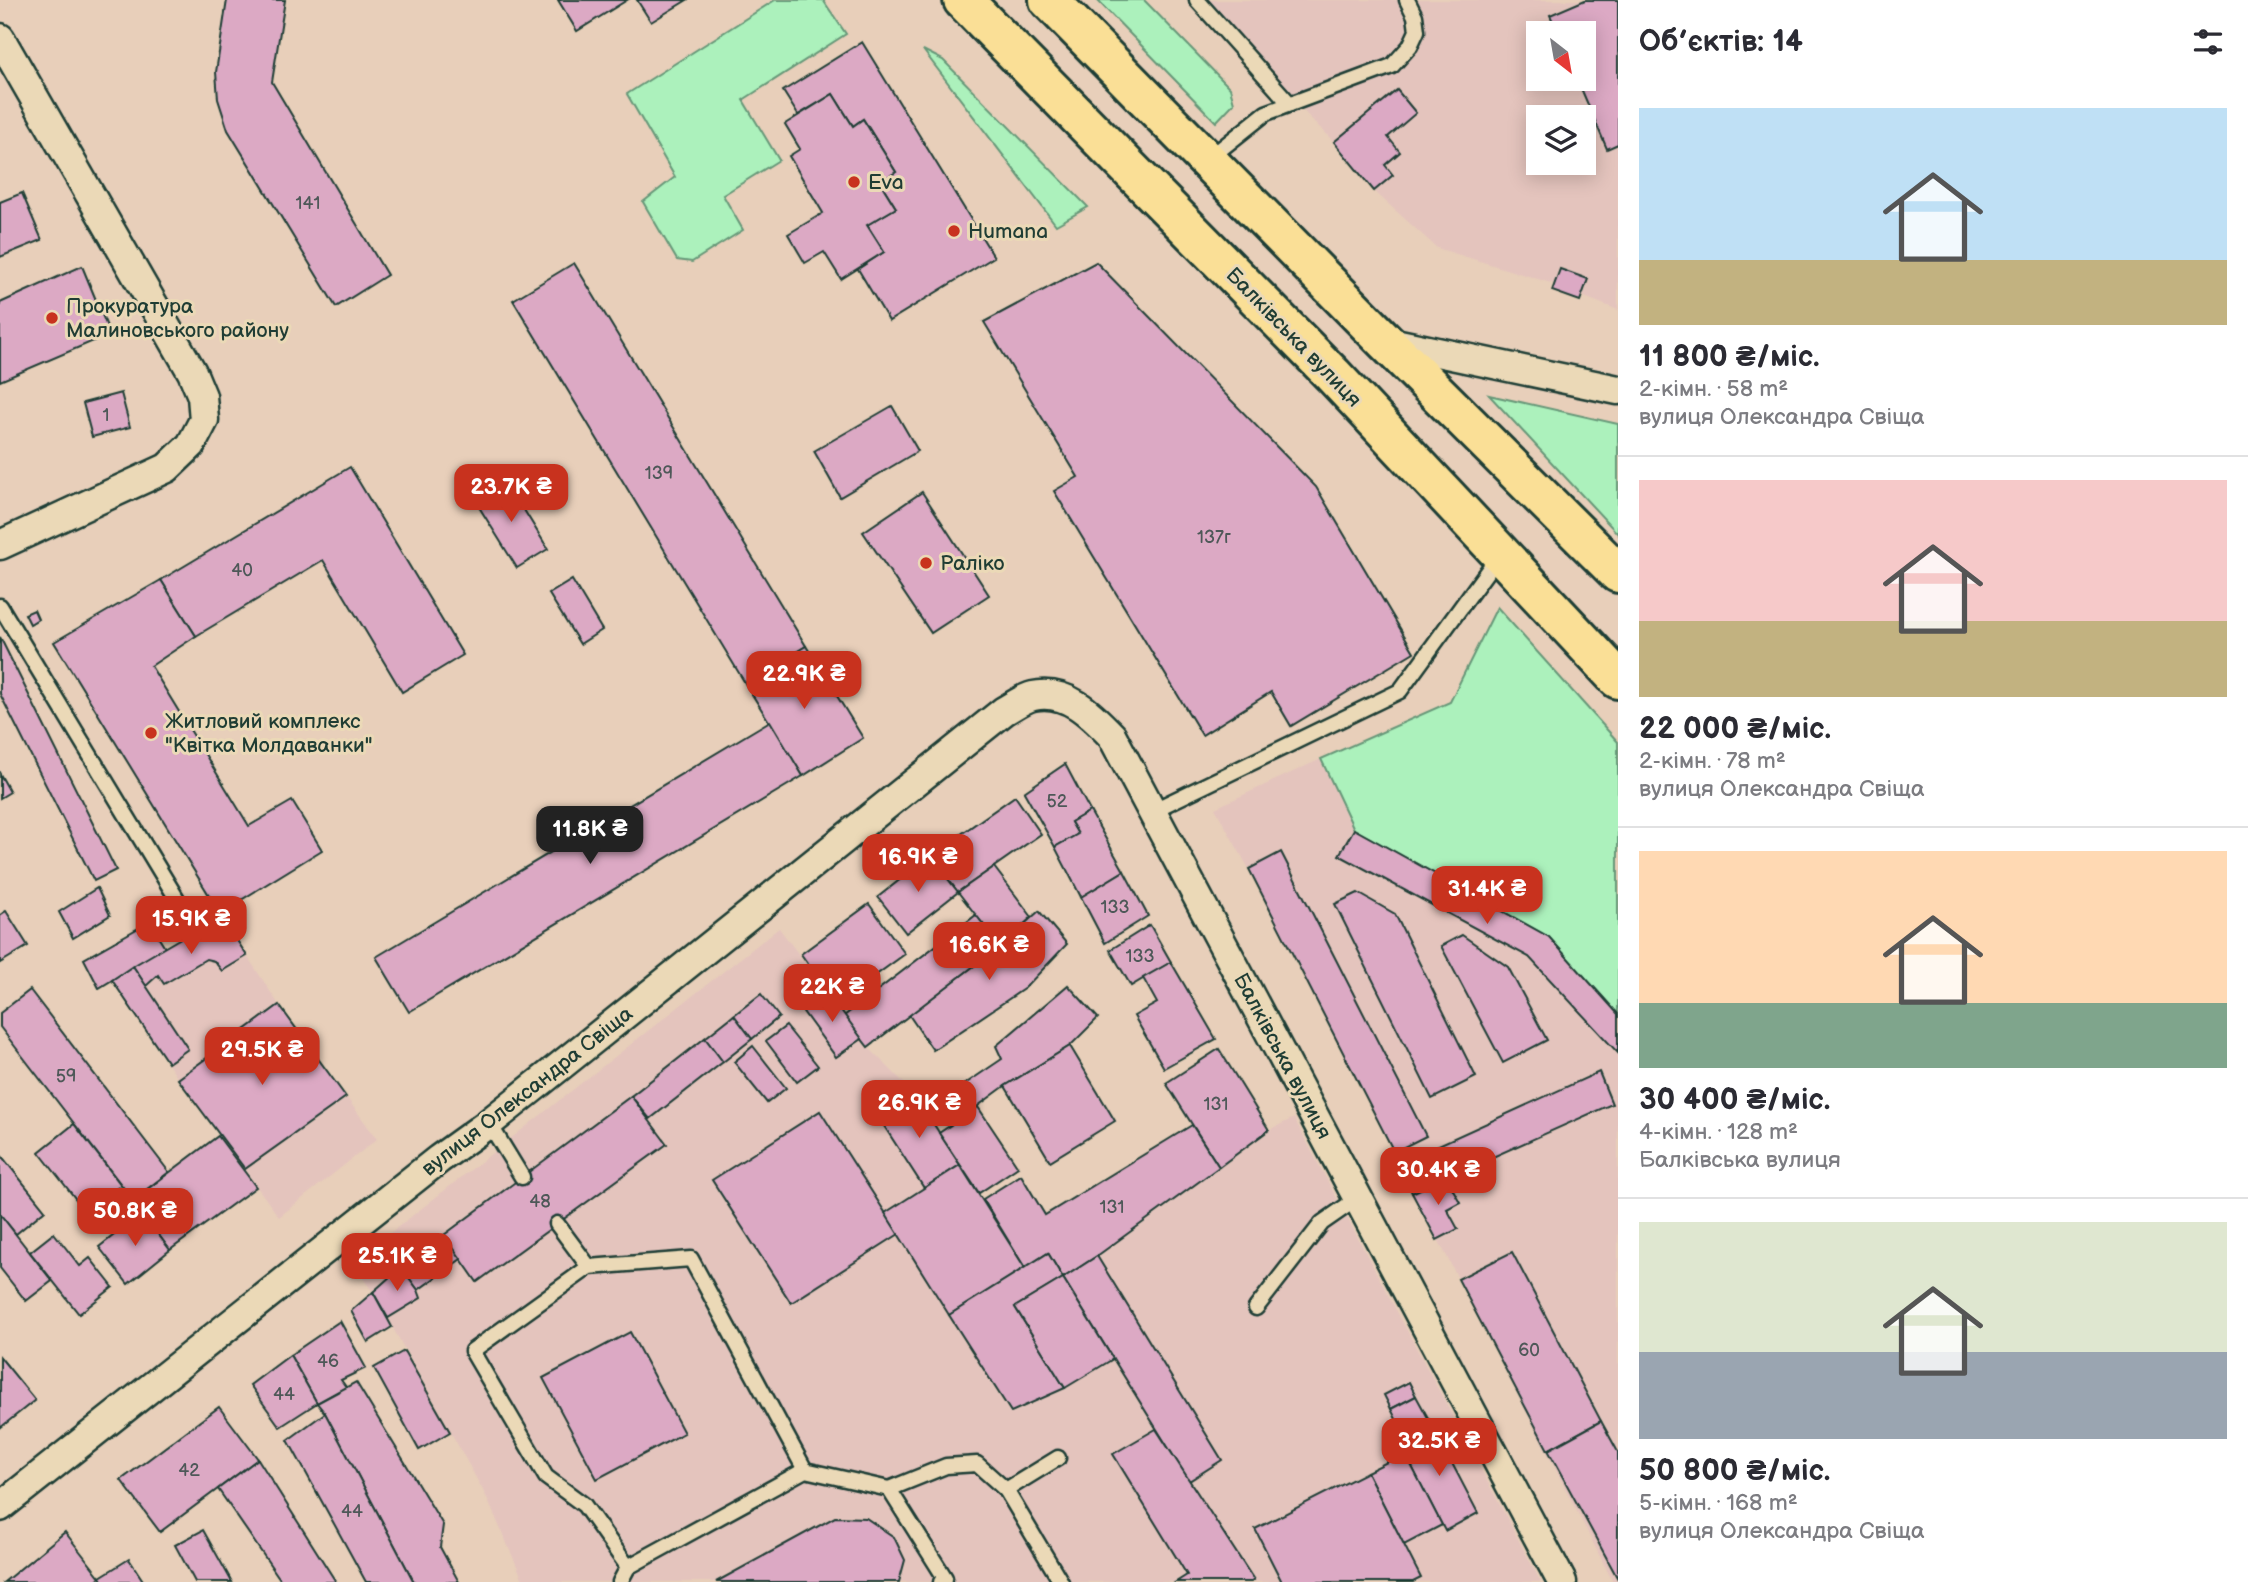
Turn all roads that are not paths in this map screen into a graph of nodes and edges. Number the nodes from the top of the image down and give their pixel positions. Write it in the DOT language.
graph roads {
  1 [pos="963,0"];
  2 [pos="1049,0"];
  3 [pos="1197,0"];
  4 [pos="1407,0"];
  5 [pos="0,38"];
  6 [pos="1290,103"];
  7 [pos="1207,160"];
  8 [pos="1385,341"];
  9 [pos="1618,390"];
  10 [pos="0,545"];
  11 [pos="1500,553"];
  12 [pos="1618,573"];
  13 [pos="0,606"];
  14 [pos="1618,679"];
  15 [pos="1062,696"];
  16 [pos="1152,811"];
  17 [pos="177,899"];
  18 [pos="489,1123"];
  19 [pos="522,1177"];
  20 [pos="1359,1198"];
  21 [pos="557,1224"];
  22 [pos="589,1267"];
  23 [pos="1255,1308"];
  24 [pos="1058,1458"];
  25 [pos="805,1470"];
  26 [pos="889,1489"];
  27 [pos="1006,1490"];
  28 [pos="0,1507"];
  29 [pos="628,1567"];
  30 [pos="621,1582"];
  31 [pos="942,1582"];
  32 [pos="1062,1582"];
  33 [pos="1562,1582"];
  1 -- 11 [label="main road, Балківська вулиця"];
  2 -- 7 [label="main road"];
  3 -- 6 [label="lane"];
  4 -- 6 [label="lane"];
  5 -- 10 [label="street"];
  6 -- 7 [label="lane"];
  7 -- 8 [label="main road"];
  8 -- 9 [label="street"];
  8 -- 12 [label="main road"];
  11 -- 14 [label="main road, Балківська вулиця"];
  11 -- 16 [label="lane"];
  13 -- 17 [label="lane"];
  15 -- 16 [label="street, Балківська вулиця"];
  15 -- 18 [label="street, вулиця Олександра Свіща"];
  16 -- 20 [label="street, Балківська вулиця"];
  18 -- 19 [label="lane"];
  18 -- 28 [label="street, вулиця Олександра Свіща"];
  20 -- 23 [label="lane"];
  20 -- 33 [label="street, Балківська вулиця"];
  21 -- 22 [label="lane"];
  22 -- 25 [label="lane"];
  22 -- 29 [label="lane"];
  24 -- 27 [label="lane"];
  25 -- 26 [label="lane"];
  25 -- 29 [label="lane"];
  26 -- 27 [label="lane"];
  26 -- 31 [label="lane"];
  27 -- 32 [label="lane"];
  29 -- 30 [label="lane"];
}
